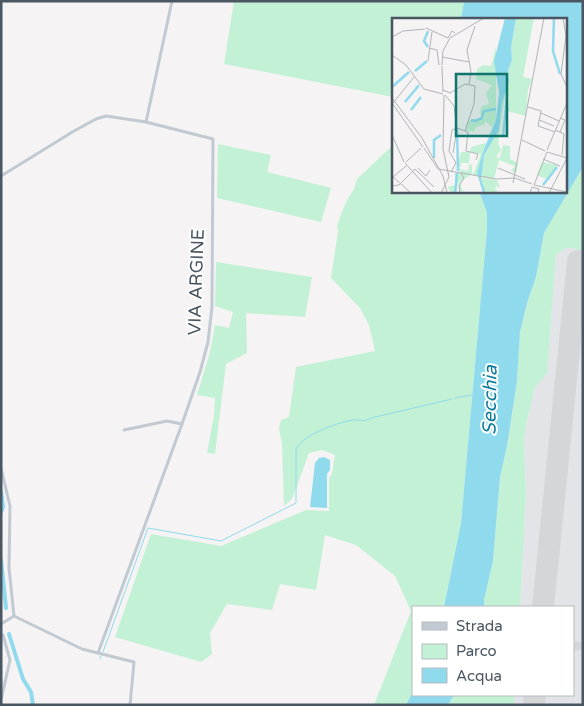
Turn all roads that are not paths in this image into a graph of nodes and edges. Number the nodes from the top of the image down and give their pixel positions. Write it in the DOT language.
graph roads {
  1 [pos="172,1"];
  2 [pos="146,122"];
  3 [pos="1,176"];
  4 [pos="182,424"];
  5 [pos="124,430"];
  6 [pos="1,468"];
  7 [pos="14,616"];
  8 [pos="1,624"];
  9 [pos="2,635"];
  10 [pos="101,653"];
  11 [pos="1,700"];
  12 [pos="130,705"];
  1 -- 2 [label="street"];
  2 -- 3 [label="street"];
  2 -- 4 [label="street, VIA ARGINE"];
  4 -- 5 [label="street"];
  4 -- 10 [label="street, VIA ARGINE"];
  6 -- 7 [label="street"];
  7 -- 8 [label="street"];
  7 -- 10 [label="street"];
  9 -- 11 [label="street"];
  10 -- 12 [label="street"];
}
